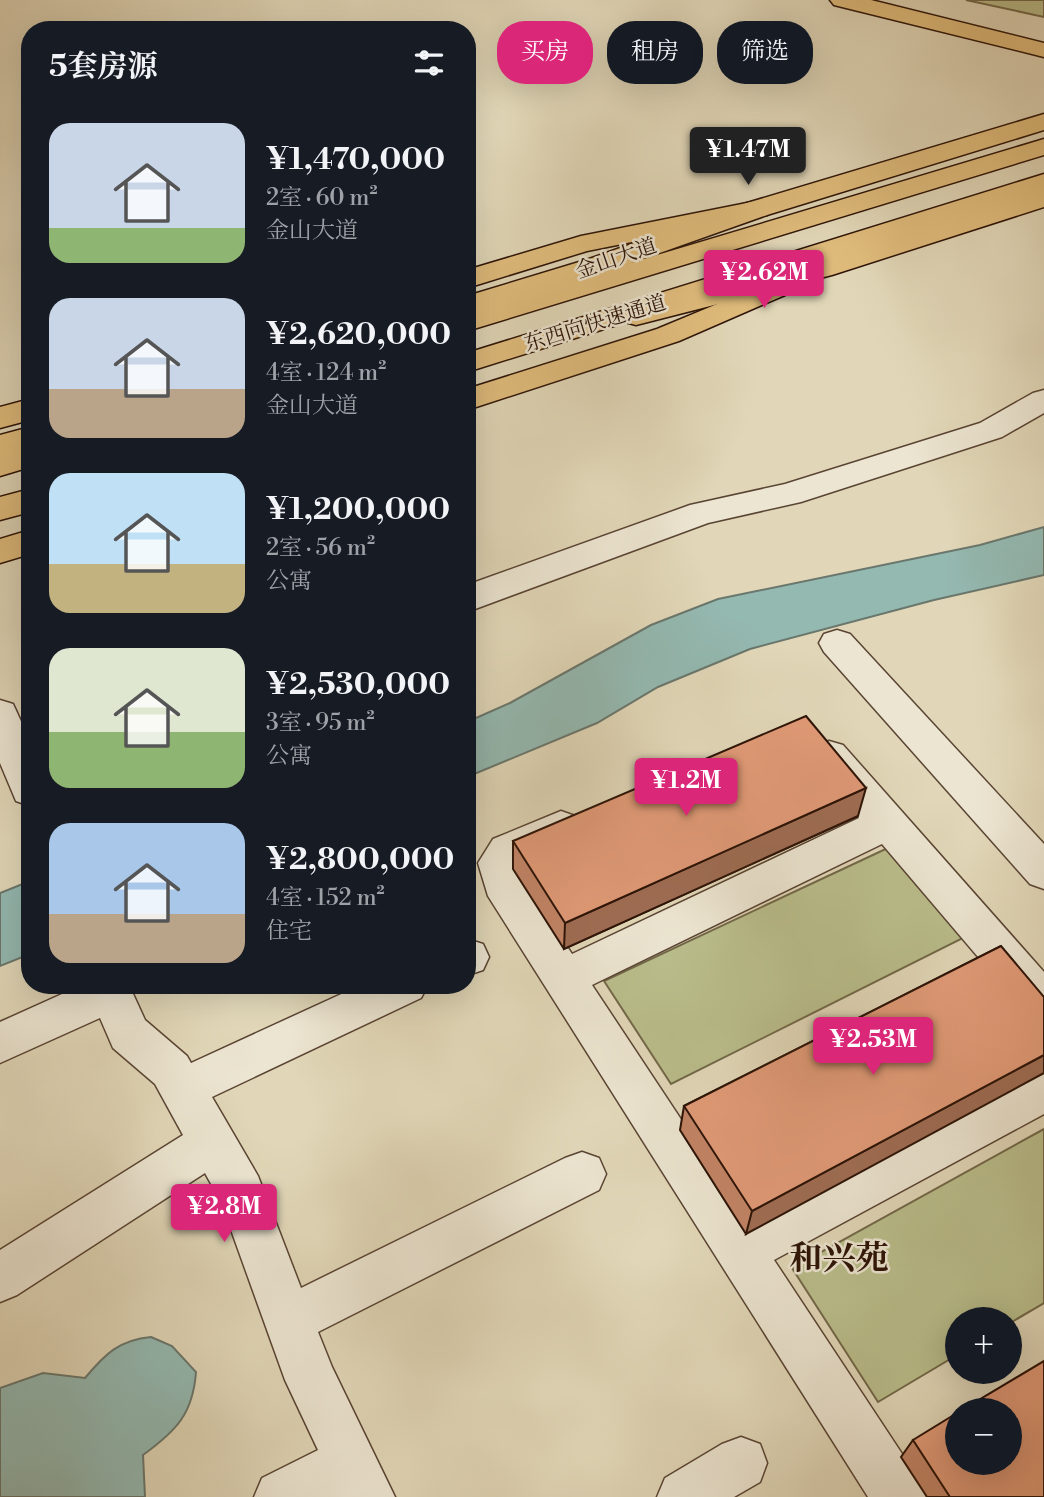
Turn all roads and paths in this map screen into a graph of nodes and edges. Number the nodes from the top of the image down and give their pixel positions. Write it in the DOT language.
graph roads {
  1 [pos="842,0"];
  2 [pos="898,0"];
  3 [pos="1044,36"];
  4 [pos="1044,50"];
  5 [pos="1044,122"];
  6 [pos="1044,147"];
  7 [pos="1044,182"];
  8 [pos="1044,198"];
  9 [pos="758,209"];
  10 [pos="822,269"];
  11 [pos="476,276"];
  12 [pos="476,302"];
  13 [pos="476,319"];
  14 [pos="476,360"];
  15 [pos="476,366"];
  16 [pos="476,397"];
  17 [pos="1044,400"];
  18 [pos="21,412"];
  19 [pos="0,418"];
  20 [pos="21,440"];
  21 [pos="0,446"];
  22 [pos="21,459"];
  23 [pos="0,465"];
  24 [pos="21,503"];
  25 [pos="0,509"];
  26 [pos="21,510"];
  27 [pos="0,517"];
  28 [pos="21,544"];
  29 [pos="0,551"];
  30 [pos="476,596"];
  31 [pos="837,643"];
  32 [pos="0,714"];
  33 [pos="805,728"];
  34 [pos="21,761"];
  35 [pos="599,811"];
  36 [pos="888,823"];
  37 [pos="1044,872"];
  38 [pos="564,978"];
  39 [pos="99,994"];
  40 [pos="111,994"];
  41 [pos="387,994"];
  42 [pos="1044,1003"];
  43 [pos="0,1043"];
  44 [pos="182,1089"];
  45 [pos="1044,1091"];
  46 [pos="213,1142"];
  47 [pos="582,1174"];
  48 [pos="741,1252"];
  49 [pos="0,1278"];
  50 [pos="289,1320"];
  51 [pos="741,1463"];
  52 [pos="359,1479"];
  53 [pos="281,1497"];
  54 [pos="684,1497"];
  55 [pos="899,1497"];
  1 -- 4 [label="main road"];
  2 -- 3 [label="main road"];
  5 -- 9 [label="main road, 金山大道"];
  6 -- 13 [label="main road, 东西向快速通道"];
  7 -- 14 [label="main road, 东西向快速通道"];
  8 -- 10 [label="main road"];
  9 -- 11 [label="main road"];
  9 -- 12 [label="main road, 金山大道"];
  10 -- 15 [label="main road"];
  10 -- 16 [label="main road"];
  17 -- 30 [label="street"];
  18 -- 19 [label="main road"];
  20 -- 21 [label="main road"];
  22 -- 23 [label="main road"];
  24 -- 25 [label="main road"];
  26 -- 27 [label="main road"];
  28 -- 29 [label="main road"];
  31 -- 37 [label="street"];
  32 -- 34 [label="street"];
  33 -- 36 [label="street"];
  35 -- 38 [label="street"];
  36 -- 38 [label="street"];
  36 -- 42 [label="street"];
  38 -- 48 [label="street"];
  39 -- 43 [label="street"];
  40 -- 44 [label="street"];
  41 -- 44 [label="street"];
  44 -- 46 [label="street"];
  45 -- 48 [label="street"];
  46 -- 49 [label="street"];
  46 -- 50 [label="street"];
  47 -- 50 [label="street"];
  48 -- 55 [label="street"];
  50 -- 52 [label="street"];
  51 -- 54 [label="street"];
  52 -- 53 [label="street"];
}
